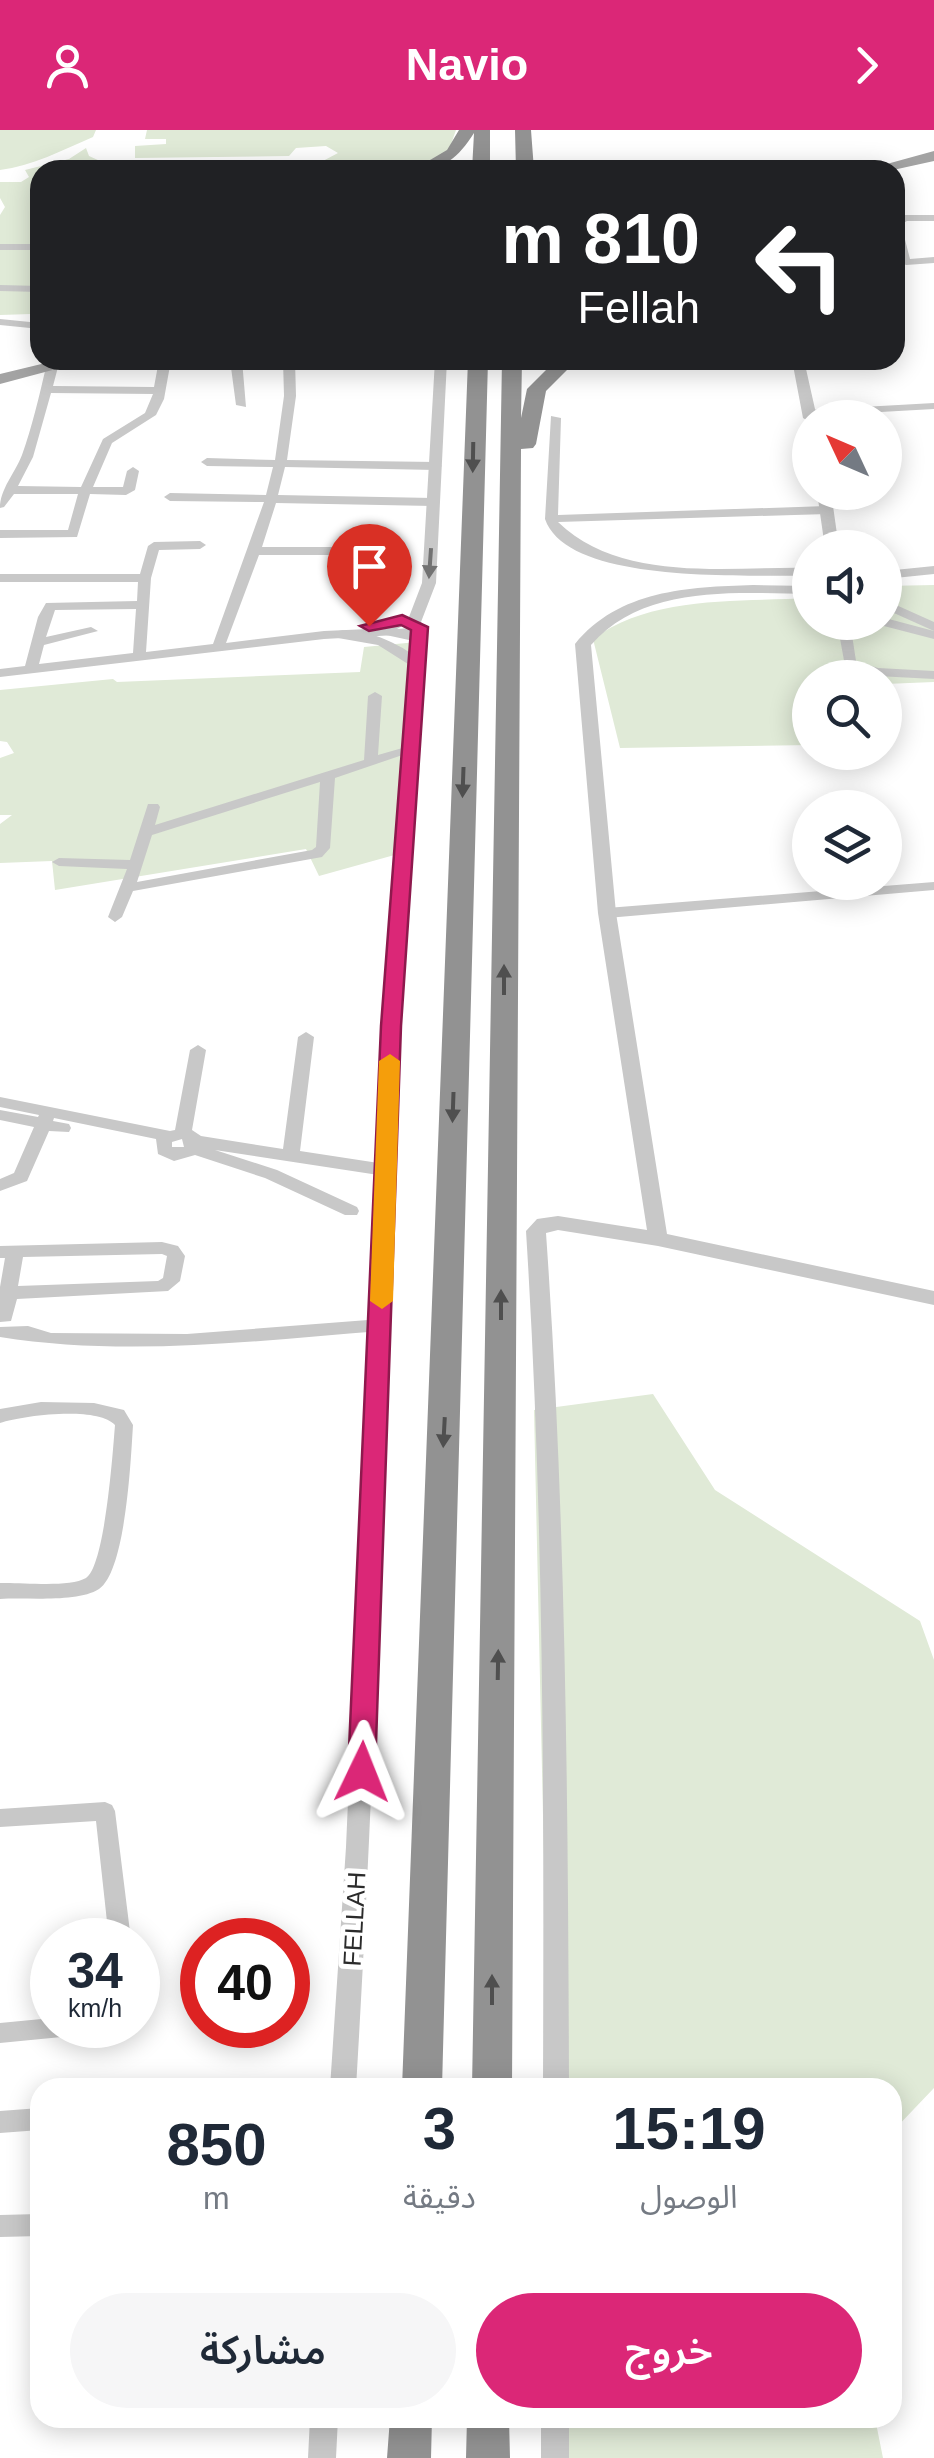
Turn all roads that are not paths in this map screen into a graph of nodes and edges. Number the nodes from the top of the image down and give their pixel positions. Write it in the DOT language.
graph roads {
  1 [pos="467,130"];
  2 [pos="482,130"];
  3 [pos="520,130"];
  4 [pos="933,159"];
  5 [pos="440,160"];
  6 [pos="481,160"];
  7 [pos="516,160"];
  8 [pos="524,160"];
  9 [pos="905,164"];
  10 [pos="905,167"];
  11 [pos="934,218"];
  12 [pos="905,220"];
  13 [pos="0,247"];
  14 [pos="30,247"];
  15 [pos="905,250"];
  16 [pos="934,251"];
  17 [pos="905,257"];
  18 [pos="934,260"];
  19 [pos="0,288"];
  20 [pos="30,290"];
  21 [pos="0,322"];
  22 [pos="30,323"];
  23 [pos="30,369"];
  24 [pos="51,370"];
  25 [pos="164,370"];
  26 [pos="237,370"];
  27 [pos="289,370"];
  28 [pos="441,370"];
  29 [pos="465,370"];
  30 [pos="477,370"];
  31 [pos="512,370"];
  32 [pos="554,370"];
  33 [pos="800,370"];
  34 [pos="0,376"];
  35 [pos="47,389"];
  36 [pos="159,391"];
  37 [pos="807,400"];
  38 [pos="475,401"];
  39 [pos="242,405"];
  40 [pos="934,406"];
  41 [pos="902,408"];
  42 [pos="555,418"];
  43 [pos="279,461"];
  44 [pos="207,462"];
  45 [pos="436,466"];
  46 [pos="133,471"];
  47 [pos="11,490"];
  48 [pos="87,490"];
  49 [pos="126,491"];
  50 [pos="147,492"];
  51 [pos="170,497"];
  52 [pos="268,501"];
  53 [pos="433,502"];
  54 [pos="0,504"];
  55 [pos="827,510"];
  56 [pos="551,518"];
  57 [pos="830,530"];
  58 [pos="0,534"];
  59 [pos="200,545"];
  60 [pos="510,546"];
  61 [pos="254,550"];
  62 [pos="336,551"];
  63 [pos="933,570"];
  64 [pos="792,572"];
  65 [pos="902,574"];
  66 [pos="0,578"];
  67 [pos="145,578"];
  68 [pos="792,590"];
  69 [pos="142,605"];
  70 [pos="902,612"];
  71 [pos="902,627"];
  72 [pos="934,627"];
  73 [pos="403,629"];
  74 [pos="91,632"];
  75 [pos="331,635"];
  76 [pos="934,636"];
  77 [pos="846,640"];
  78 [pos="37,643"];
  79 [pos="218,647"];
  80 [pos="138,656"];
  81 [pos="413,666"];
  82 [pos="31,670"];
  83 [pos="0,673"];
  84 [pos="934,675"];
  85 [pos="375,696"];
  86 [pos="414,748"];
  87 [pos="371,761"];
  88 [pos="328,775"];
  89 [pos="154,808"];
  90 [pos="147,832"];
  91 [pos="59,862"];
  92 [pos="136,865"];
  93 [pos="934,886"];
  94 [pos="127,888"];
  95 [pos="607,913"];
  96 [pos="114,917"];
  97 [pos="306,1037"];
  98 [pos="198,1050"];
  99 [pos="0,1102"];
  100 [pos="0,1115"];
  101 [pos="46,1118"];
  102 [pos="180,1141"];
  103 [pos="291,1154"];
  104 [pos="385,1170"];
  105 [pos="0,1186"];
  106 [pos="351,1210"];
  107 [pos="658,1239"];
  108 [pos="8,1252"];
  109 [pos="4,1293"];
  110 [pos="934,1298"];
  111 [pos="381,1325"];
  112 [pos="0,1416"];
  113 [pos="0,1591"];
  114 [pos="0,1818"];
  115 [pos="117,1918"];
  116 [pos="30,2031"];
  117 [pos="0,2034"];
  118 [pos="344,2078"];
  119 [pos="422,2078"];
  120 [pos="492,2078"];
  121 [pos="556,2078"];
  122 [pos="30,2120"];
  123 [pos="0,2122"];
  124 [pos="30,2225"];
  125 [pos="0,2226"];
  126 [pos="324,2428"];
  127 [pos="410,2428"];
  128 [pos="488,2428"];
  129 [pos="555,2428"];
  130 [pos="322,2458"];
  131 [pos="409,2458"];
  132 [pos="488,2458"];
  133 [pos="555,2458"];
  1 -- 5 [label="highway"];
  2 -- 6 [label="highway"];
  3 -- 7 [label="highway"];
  3 -- 8 [label="highway"];
  4 -- 9 [label="main road"];
  4 -- 10 [label="main road"];
  11 -- 12 [label="street"];
  13 -- 14 [label="street"];
  15 -- 16 [label="street"];
  17 -- 18 [label="street"];
  19 -- 20 [label="street"];
  21 -- 22 [label="street"];
  23 -- 34 [label="main road"];
  24 -- 35 [label="street"];
  25 -- 36 [label="street"];
  26 -- 39 [label="street"];
  27 -- 43 [label="street"];
  28 -- 45 [label="street"];
  29 -- 38 [label="highway"];
  30 -- 38 [label="highway"];
  31 -- 60 [label="highway"];
  32 -- 60 [label="highway"];
  33 -- 37 [label="street"];
  35 -- 36 [label="street"];
  35 -- 47 [label="street"];
  36 -- 48 [label="street"];
  38 -- 119 [label="highway, one-way"];
  40 -- 41 [label="street"];
  42 -- 56 [label="street"];
  43 -- 44 [label="street"];
  43 -- 45 [label="street"];
  43 -- 52 [label="street"];
  45 -- 53 [label="street"];
  46 -- 49 [label="street"];
  47 -- 48 [label="street"];
  47 -- 54 [label="street"];
  48 -- 49 [label="street"];
  48 -- 58 [label="street"];
  49 -- 50 [label="street"];
  51 -- 52 [label="street"];
  52 -- 53 [label="street"];
  52 -- 61 [label="street"];
  53 -- 73 [label="street, one-way"];
  55 -- 56 [label="street"];
  55 -- 57 [label="street"];
  56 -- 64 [label="street"];
  59 -- 67 [label="street"];
  120 -- 60 [label="highway, one-way"];
  61 -- 62 [label="street"];
  61 -- 79 [label="street"];
  63 -- 65 [label="street"];
  66 -- 67 [label="street"];
  67 -- 69 [label="street"];
  68 -- 95 [label="street"];
  69 -- 78 [label="street"];
  69 -- 80 [label="street"];
  70 -- 72 [label="street"];
  71 -- 76 [label="street"];
  73 -- 75 [label="street"];
  73 -- 81 [label="street, FELLAH"];
  74 -- 78 [label="street"];
  75 -- 79 [label="street"];
  75 -- 81 [label="street"];
  77 -- 84 [label="street"];
  78 -- 82 [label="street"];
  79 -- 80 [label="street"];
  80 -- 82 [label="street"];
  81 -- 86 [label="street, FELLAH"];
  82 -- 83 [label="street"];
  85 -- 87 [label="street"];
  86 -- 87 [label="street"];
  86 -- 104 [label="street, FELLAH"];
  87 -- 88 [label="street"];
  88 -- 90 [label="street"];
  88 -- 94 [label="street"];
  89 -- 90 [label="street"];
  90 -- 92 [label="street"];
  91 -- 92 [label="street"];
  92 -- 94 [label="street"];
  93 -- 95 [label="street"];
  94 -- 96 [label="street"];
  95 -- 107 [label="street"];
  97 -- 103 [label="street"];
  98 -- 102 [label="street"];
  99 -- 101 [label="street"];
  100 -- 101 [label="street"];
  101 -- 102 [label="street"];
  101 -- 105 [label="street"];
  102 -- 103 [label="street"];
  102 -- 106 [label="street"];
  103 -- 104 [label="street"];
  104 -- 111 [label="street, FELLAH"];
  107 -- 110 [label="street"];
  107 -- 121 [label="street"];
  108 -- 109 [label="street"];
  108 -- 109 [label="street"];
  109 -- 111 [label="street"];
  111 -- 118 [label="street, FELLAH"];
  112 -- 113 [label="street"];
  114 -- 115 [label="street"];
  116 -- 117 [label="street"];
  122 -- 123 [label="street"];
  124 -- 125 [label="street"];
  126 -- 130 [label="street"];
  127 -- 131 [label="highway"];
  128 -- 132 [label="highway"];
  129 -- 133 [label="street"];
}
